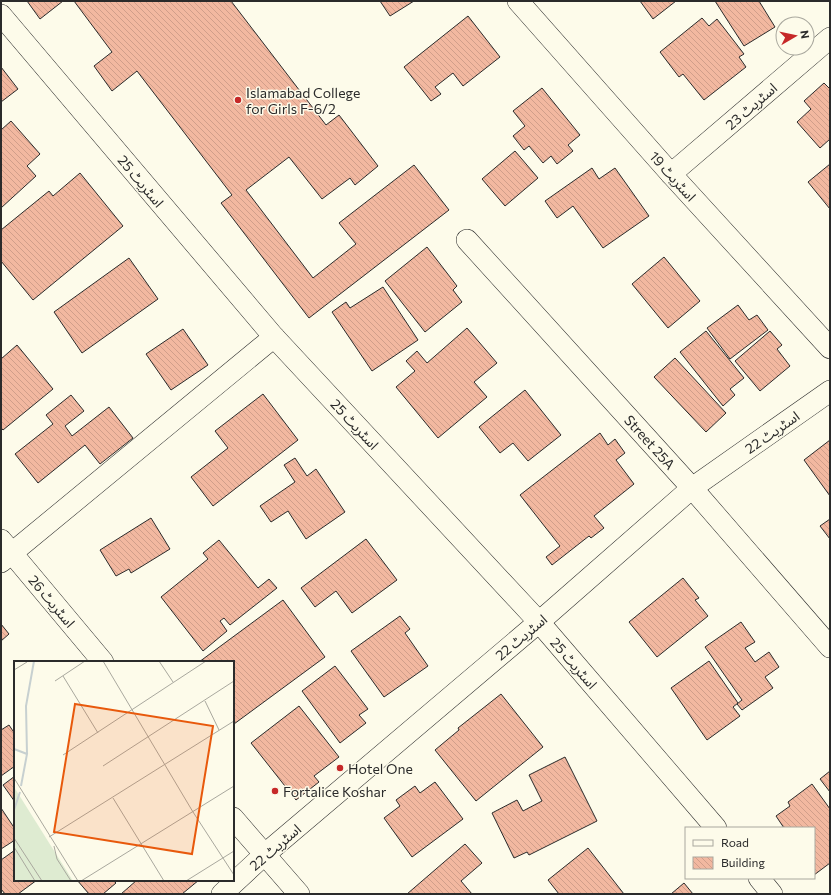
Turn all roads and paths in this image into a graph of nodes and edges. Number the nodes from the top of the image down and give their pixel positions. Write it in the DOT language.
graph roads {
  1 [pos="518,1"];
  2 [pos="1,15"];
  3 [pos="830,38"];
  4 [pos="671,174"];
  5 [pos="467,240"];
  6 [pos="274,337"];
  7 [pos="830,348"];
  8 [pos="830,390"];
  9 [pos="692,488"];
  10 [pos="5,552"];
  11 [pos="539,622"];
  12 [pos="830,647"];
  13 [pos="102,661"];
  14 [pos="234,819"];
  15 [pos="715,827"];
  16 [pos="264,855"];
  17 [pos="760,879"];
  18 [pos="222,894"];
  19 [pos="299,894"];
  20 [pos="772,894"];
  1 -- 4 [label="street, اسٹریٹ 19"];
  2 -- 6 [label="street, اسٹریٹ 25"];
  3 -- 4 [label="street, اسٹریٹ 23"];
  4 -- 7 [label="street, اسٹریٹ 19"];
  5 -- 9 [label="street, Street 25A"];
  6 -- 10 [label="street"];
  6 -- 11 [label="street, اسٹریٹ 25"];
  8 -- 9 [label="street, اسٹریٹ 22"];
  9 -- 11 [label="street, اسٹریٹ 22"];
  9 -- 12 [label="street, Street 25A"];
  10 -- 13 [label="street, اسٹریٹ 26"];
  11 -- 15 [label="street, اسٹریٹ 25"];
  11 -- 16 [label="street, اسٹریٹ 22"];
  14 -- 16 [label="street"];
  16 -- 18 [label="street, اسٹریٹ 22"];
  16 -- 19 [label="street"];
  17 -- 20 [label="street"];
}
